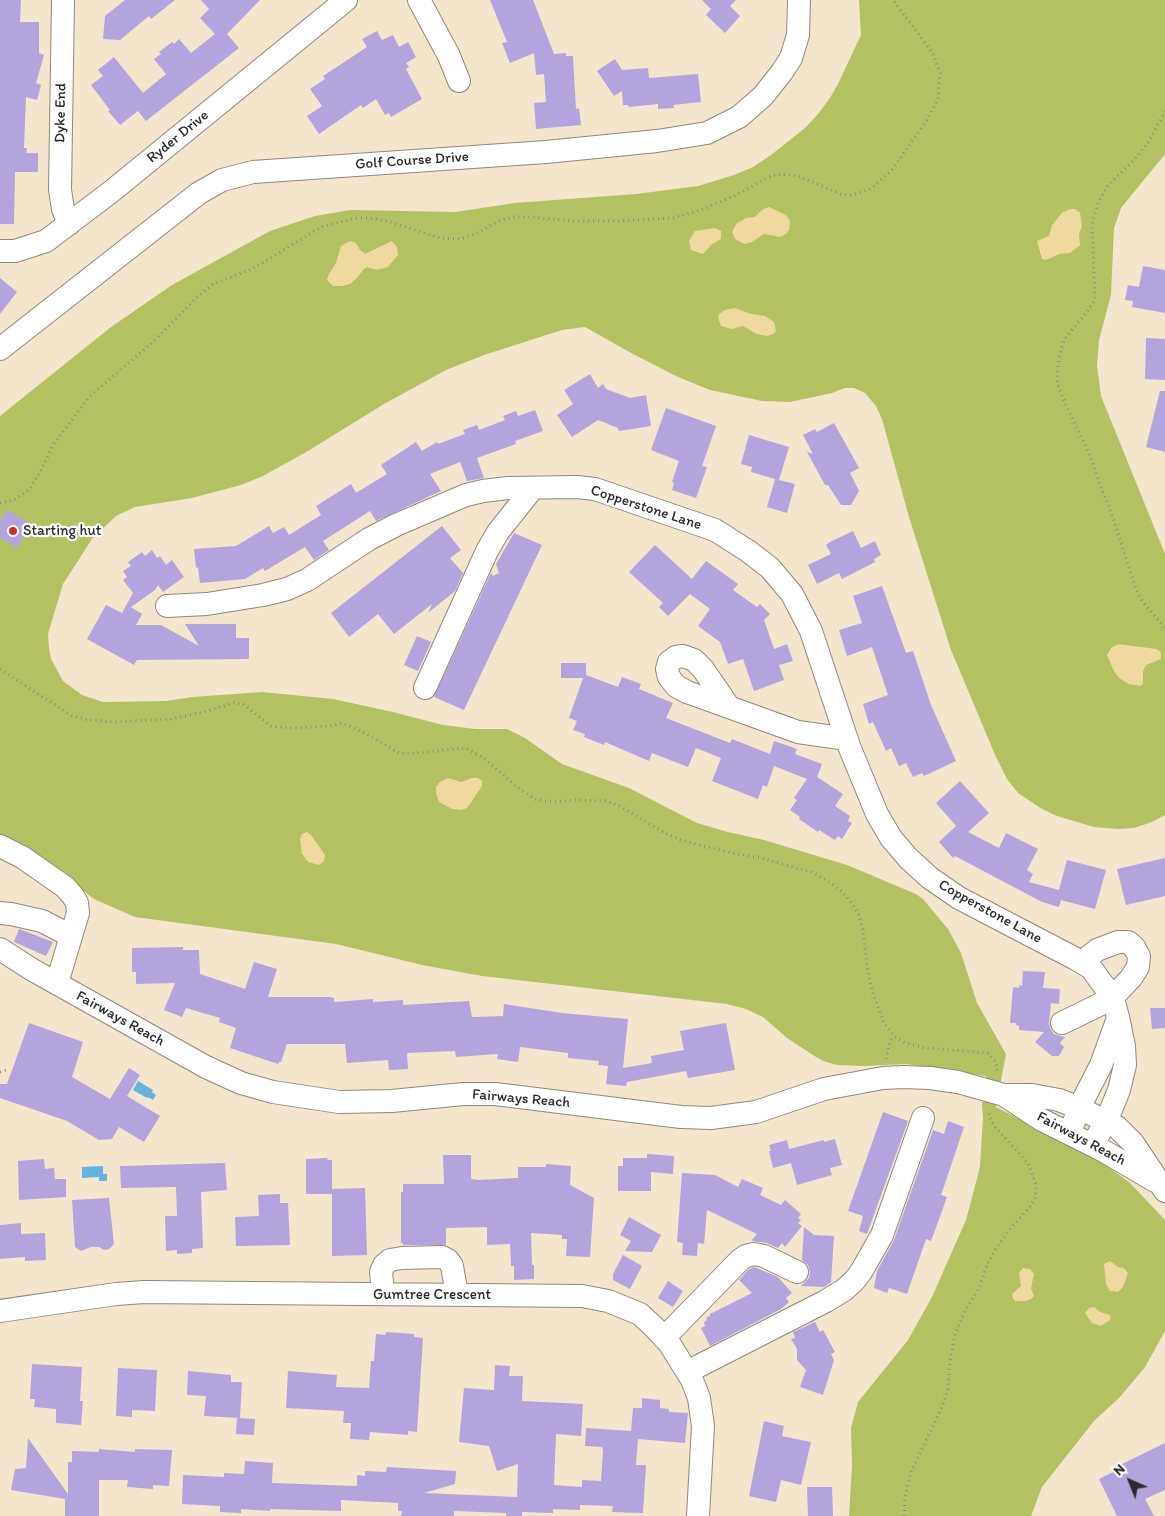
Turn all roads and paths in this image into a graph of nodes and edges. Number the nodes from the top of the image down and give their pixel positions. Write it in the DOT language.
graph roads {
  1 [pos="63,0"];
  2 [pos="346,0"];
  3 [pos="419,0"];
  4 [pos="799,0"];
  5 [pos="894,0"];
  6 [pos="459,81"];
  7 [pos="1165,111"];
  8 [pos="68,224"];
  9 [pos="0,251"];
  10 [pos="0,349"];
  11 [pos="533,488"];
  12 [pos="0,504"];
  13 [pos="166,606"];
  14 [pos="1165,628"];
  15 [pos="0,669"];
  16 [pos="425,688"];
  17 [pos="729,707"];
  18 [pos="847,739"];
  19 [pos="0,846"];
  20 [pos="0,913"];
  21 [pos="71,936"];
  22 [pos="0,949"];
  23 [pos="1082,962"];
  24 [pos="0,966"];
  25 [pos="31,969"];
  26 [pos="57,983"];
  27 [pos="1115,1008"];
  28 [pos="1062,1022"];
  29 [pos="6,1070"];
  30 [pos="0,1072"];
  31 [pos="998,1093"];
  32 [pos="1079,1108"];
  33 [pos="923,1118"];
  34 [pos="1106,1122"];
  35 [pos="1070,1133"];
  36 [pos="1092,1145"];
  37 [pos="1162,1187"];
  38 [pos="796,1272"];
  39 [pos="382,1294"];
  40 [pos="457,1295"];
  41 [pos="0,1311"];
  42 [pos="664,1338"];
  43 [pos="687,1372"];
  44 [pos="698,1516"];
  45 [pos="904,1516"];
  1 -- 8 [label="street, Dyke End"];
  2 -- 8 [label="street, Ryder Drive"];
  3 -- 6 [label="street"];
  4 -- 10 [label="street, Golf Course Drive"];
  5 -- 12 [label="path"];
  7 -- 14 [label="path"];
  8 -- 9 [label="street, Ryder Drive"];
  11 -- 13 [label="street, Copperstone Lane"];
  11 -- 16 [label="street"];
  11 -- 18 [label="street, Copperstone Lane"];
  15 -- 31 [label="path"];
  17 -- 18 [label="street"];
  18 -- 23 [label="street, Copperstone Lane"];
  19 -- 21 [label="street"];
  20 -- 21 [label="street"];
  21 -- 26 [label="street"];
  22 -- 25 [label="street, Fairways Reach"];
  23 -- 27 [label="street, Copperstone Lane"];
  23 -- 27 [label="street"];
  24 -- 25 [label="street, Fairways Reach"];
  25 -- 26 [label="street, Fairways Reach"];
  26 -- 31 [label="street, Fairways Reach"];
  27 -- 28 [label="street"];
  27 -- 32 [label="street"];
  27 -- 34 [label="street, Copperstone Lane"];
  29 -- 30 [label="path"];
  31 -- 32 [label="street, Fairways Reach"];
  31 -- 35 [label="street, Fairways Reach"];
  31 -- 45 [label="path"];
  32 -- 34 [label="street, Fairways Reach"];
  32 -- 35 [label="street"];
  33 -- 43 [label="street"];
  34 -- 36 [label="street, Copperstone Lane"];
  34 -- 37 [label="street, Fairways Reach"];
  35 -- 36 [label="street, Fairways Reach"];
  36 -- 37 [label="street, Fairways Reach"];
  38 -- 42 [label="street"];
  39 -- 40 [label="street, Gumtree Crescent"];
  39 -- 40 [label="street"];
  39 -- 41 [label="street, Gumtree Crescent"];
  40 -- 42 [label="street, Gumtree Crescent"];
  42 -- 43 [label="street, Gumtree Crescent"];
  43 -- 44 [label="street, Gumtree Crescent"];
}
